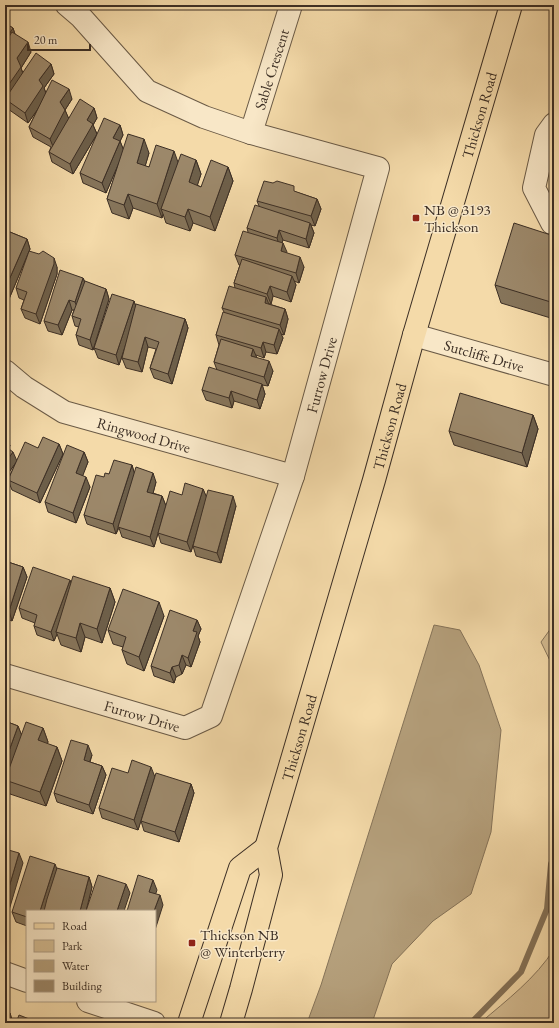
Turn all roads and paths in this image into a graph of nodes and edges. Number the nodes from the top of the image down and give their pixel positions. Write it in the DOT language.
graph roads {
  1 [pos="67,5"];
  2 [pos="291,5"];
  3 [pos="511,5"];
  4 [pos="554,124"];
  5 [pos="251,133"];
  6 [pos="554,223"];
  7 [pos="414,335"];
  8 [pos="5,371"];
  9 [pos="554,375"];
  10 [pos="293,476"];
  11 [pos="5,675"];
  12 [pos="266,848"];
  13 [pos="5,973"];
  14 [pos="26,981"];
  15 [pos="91,1002"];
  16 [pos="154,1023"];
  17 [pos="189,1023"];
  18 [pos="231,1023"];
  1 -- 5 [label="street, Furrow Drive"];
  2 -- 5 [label="street, Sable Crescent"];
  3 -- 7 [label="main road, Thickson Road"];
  4 -- 6 [label="street"];
  5 -- 10 [label="street, Furrow Drive"];
  7 -- 9 [label="street, Sutcliffe Drive"];
  7 -- 12 [label="main road, Thickson Road"];
  8 -- 10 [label="street, Ringwood Drive"];
  10 -- 11 [label="street, Furrow Drive"];
  12 -- 17 [label="main road"];
  12 -- 18 [label="main road, Thickson Road"];
  13 -- 14 [label="street"];
  15 -- 16 [label="street"];
}
